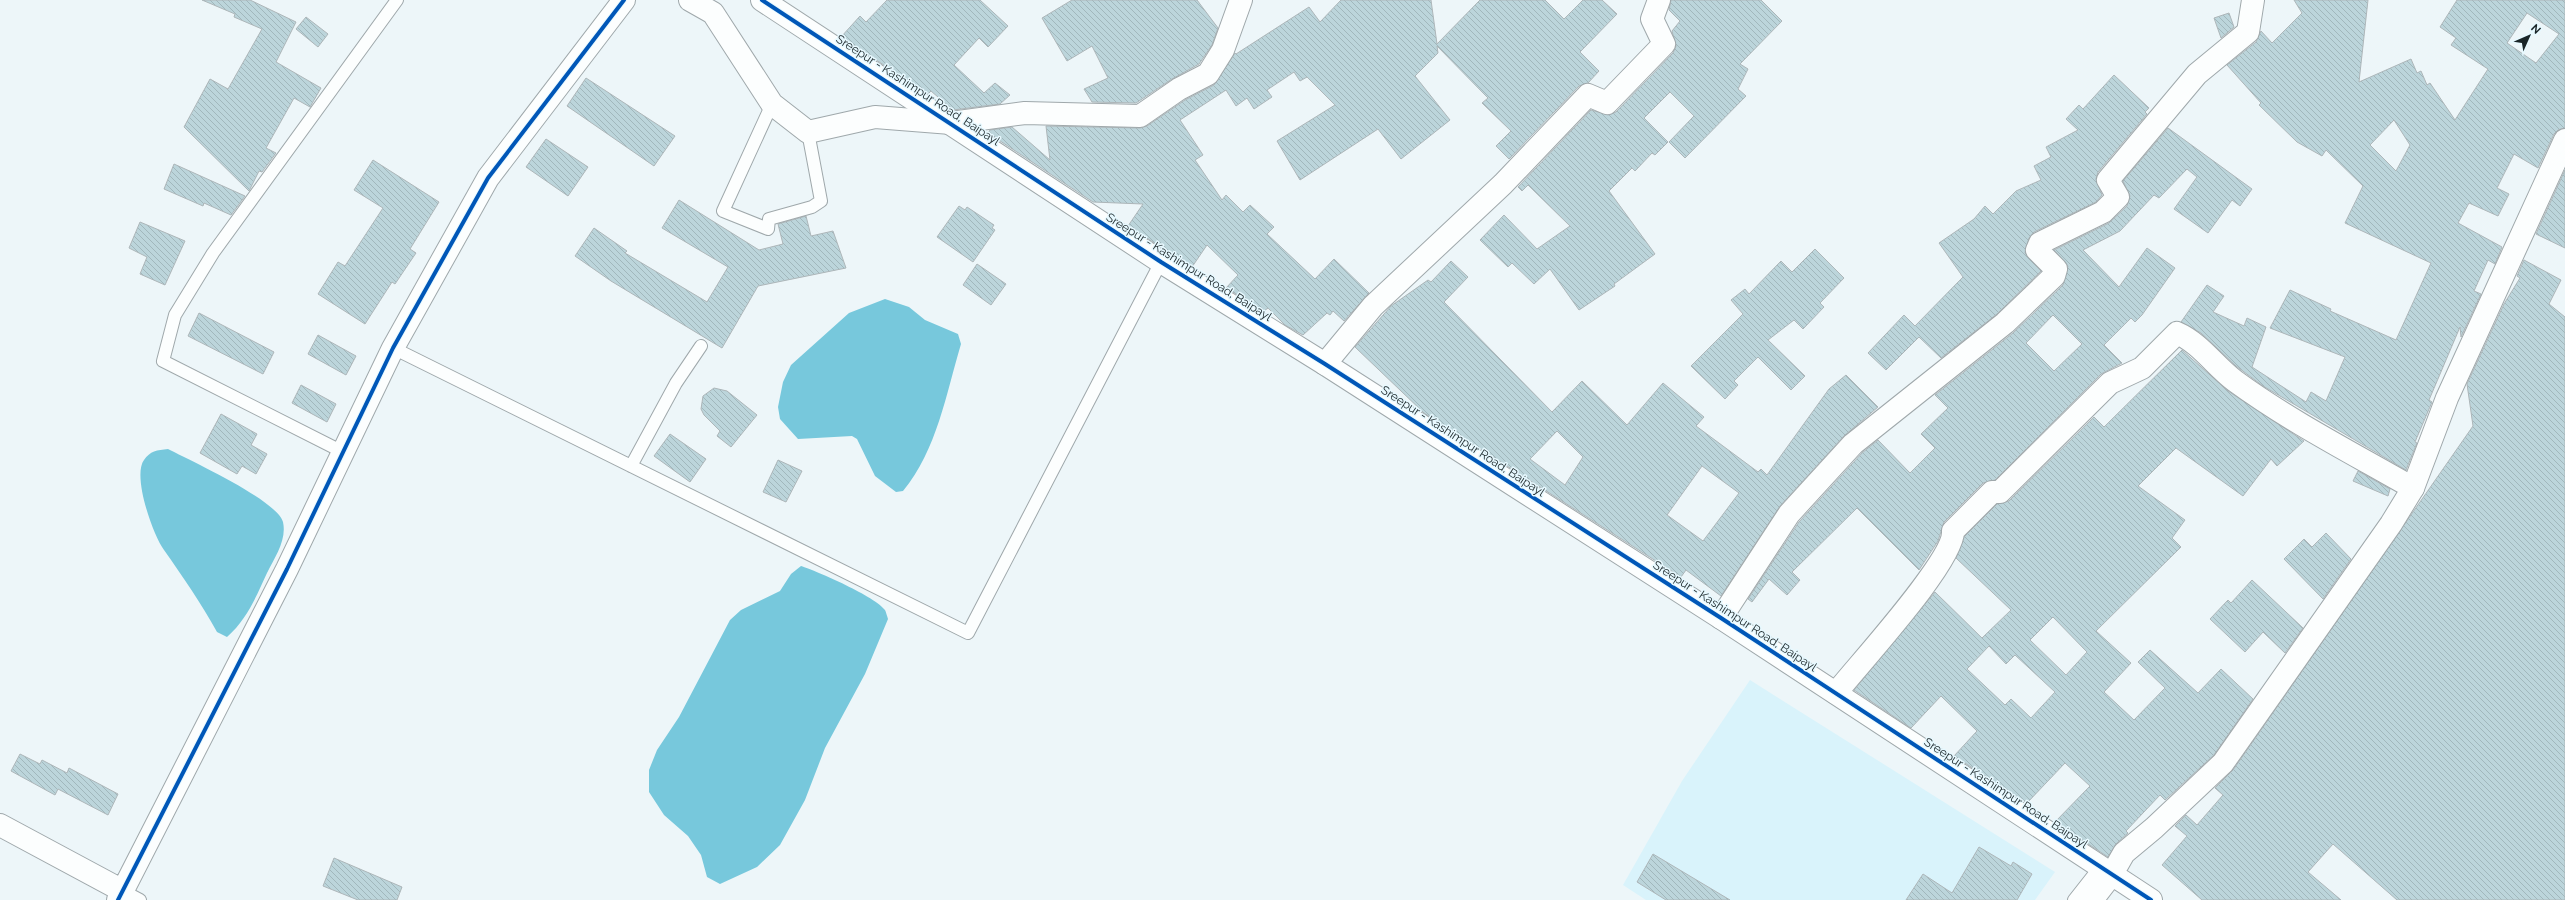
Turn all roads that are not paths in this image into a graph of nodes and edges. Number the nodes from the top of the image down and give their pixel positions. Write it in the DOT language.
graph roads {
  1 [pos="397,0"];
  2 [pos="624,0"];
  3 [pos="690,0"];
  4 [pos="762,0"];
  5 [pos="1241,0"];
  6 [pos="1659,0"];
  7 [pos="2253,0"];
  8 [pos="772,104"];
  9 [pos="951,124"];
  10 [pos="808,132"];
  11 [pos="2565,140"];
  12 [pos="1160,262"];
  13 [pos="701,346"];
  14 [pos="393,348"];
  15 [pos="1325,364"];
  16 [pos="343,452"];
  17 [pos="631,466"];
  18 [pos="2413,488"];
  19 [pos="1721,618"];
  20 [pos="1836,693"];
  21 [pos="0,825"];
  22 [pos="2106,870"];
  23 [pos="127,897"];
  24 [pos="2074,900"];
  25 [pos="2092,900"];
  26 [pos="2151,900"];
  1 -- 16 [label="lane"];
  2 -- 14 [label="street"];
  3 -- 8 [label="street"];
  4 -- 9 [label="street, Sreepur - Kashimpur Road, Baipayl"];
  5 -- 9 [label="street"];
  6 -- 15 [label="street"];
  7 -- 19 [label="street"];
  8 -- 10 [label="street"];
  8 -- 10 [label="lane"];
  9 -- 10 [label="street"];
  9 -- 12 [label="street, Sreepur - Kashimpur Road, Baipayl"];
  11 -- 18 [label="street"];
  12 -- 15 [label="street, Sreepur - Kashimpur Road, Baipayl"];
  12 -- 17 [label="lane"];
  13 -- 17 [label="lane"];
  14 -- 16 [label="street"];
  14 -- 17 [label="lane"];
  15 -- 19 [label="street, Sreepur - Kashimpur Road, Baipayl"];
  16 -- 23 [label="street"];
  18 -- 20 [label="street"];
  18 -- 22 [label="street"];
  19 -- 20 [label="street, Sreepur - Kashimpur Road, Baipayl"];
  20 -- 22 [label="street, Sreepur - Kashimpur Road, Baipayl"];
  21 -- 23 [label="street"];
  22 -- 24 [label="lane"];
  22 -- 25 [label="street"];
  22 -- 26 [label="street, Sreepur - Kashimpur Road, Baipayl"];
}
